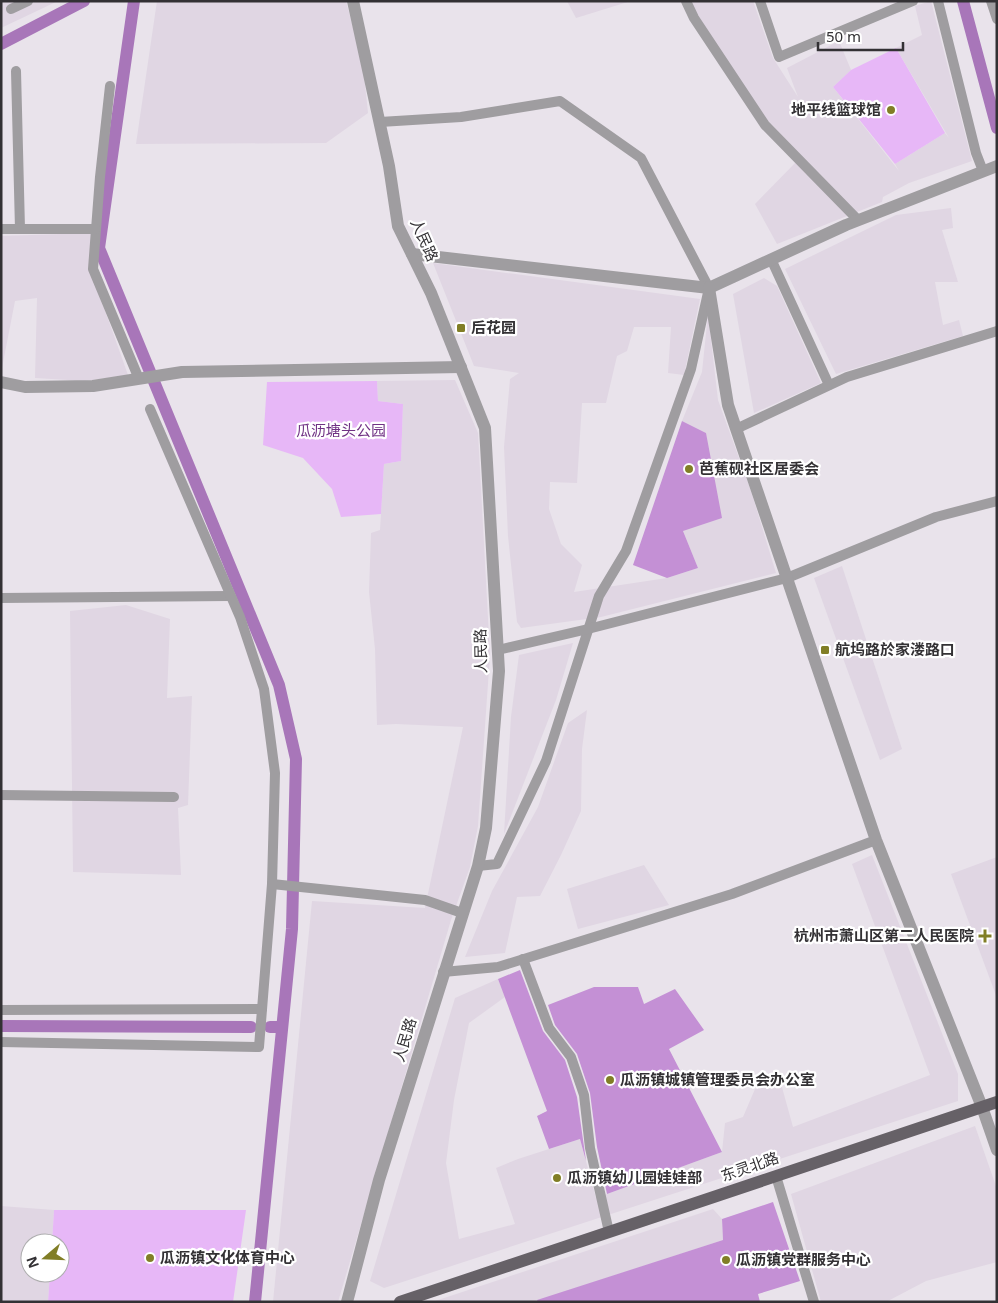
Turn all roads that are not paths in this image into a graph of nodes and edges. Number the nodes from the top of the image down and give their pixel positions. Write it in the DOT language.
graph roads {
  1 [pos="28,1"];
  2 [pos="353,1"];
  3 [pos="358,1"];
  4 [pos="686,1"];
  5 [pos="760,1"];
  6 [pos="914,1"];
  7 [pos="938,1"];
  8 [pos="991,1"];
  9 [pos="11,9"];
  10 [pos="997,19"];
  11 [pos="16,71"];
  12 [pos="110,86"];
  13 [pos="380,122"];
  14 [pos="997,166"];
  15 [pos="983,171"];
  16 [pos="858,220"];
  17 [pos="1,229"];
  18 [pos="20,229"];
  19 [pos="96,229"];
  20 [pos="412,254"];
  21 [pos="771,260"];
  22 [pos="709,288"];
  23 [pos="997,331"];
  24 [pos="460,367"];
  25 [pos="133,380"];
  26 [pos="1,382"];
  27 [pos="829,385"];
  28 [pos="150,409"];
  29 [pos="736,429"];
  30 [pos="997,501"];
  31 [pos="787,578"];
  32 [pos="230,596"];
  33 [pos="1,598"];
  34 [pos="588,629"];
  35 [pos="498,650"];
  36 [pos="1,795"];
  37 [pos="174,797"];
  38 [pos="876,840"];
  39 [pos="478,866"];
  40 [pos="273,884"];
  41 [pos="462,913"];
  42 [pos="523,959"];
  43 [pos="443,972"];
  44 [pos="262,1009"];
  45 [pos="1,1010"];
  46 [pos="1,1042"];
  47 [pos="997,1102"];
  48 [pos="982,1107"];
  49 [pos="997,1150"];
  50 [pos="776,1176"];
  51 [pos="609,1232"];
  52 [pos="347,1302"];
  53 [pos="400,1302"];
  54 [pos="814,1302"];
  1 -- 9 [label="street"];
  2 -- 3 [label="street"];
  2 -- 13 [label="street, 人民路"];
  4 -- 16 [label="street"];
  5 -- 6 [label="street"];
  7 -- 15 [label="street"];
  8 -- 10 [label="street"];
  11 -- 18 [label="street"];
  12 -- 19 [label="street"];
  13 -- 20 [label="street, 人民路"];
  13 -- 22 [label="street"];
  14 -- 15 [label="street"];
  15 -- 16 [label="street"];
  16 -- 21 [label="street"];
  17 -- 18 [label="street"];
  18 -- 19 [label="street"];
  19 -- 25 [label="street"];
  20 -- 22 [label="street"];
  20 -- 24 [label="street, 人民路"];
  21 -- 22 [label="street"];
  21 -- 27 [label="street"];
  22 -- 29 [label="street"];
  22 -- 34 [label="street"];
  23 -- 27 [label="street"];
  24 -- 25 [label="street"];
  24 -- 35 [label="street, 人民路"];
  25 -- 26 [label="street"];
  27 -- 29 [label="street"];
  28 -- 32 [label="street"];
  29 -- 31 [label="street"];
  30 -- 31 [label="street"];
  31 -- 34 [label="street"];
  31 -- 38 [label="street"];
  32 -- 33 [label="street"];
  32 -- 40 [label="street"];
  34 -- 35 [label="street"];
  34 -- 39 [label="street"];
  35 -- 39 [label="street, 人民路"];
  36 -- 37 [label="street"];
  38 -- 42 [label="street"];
  38 -- 48 [label="street"];
  39 -- 41 [label="street, 人民路"];
  40 -- 41 [label="street"];
  40 -- 44 [label="street"];
  41 -- 43 [label="street, 人民路"];
  42 -- 43 [label="street"];
  42 -- 51 [label="street"];
  43 -- 52 [label="street, 人民路"];
  44 -- 45 [label="street"];
  44 -- 46 [label="street"];
  47 -- 48 [label="main road, 东灵北路"];
  48 -- 49 [label="street"];
  48 -- 50 [label="main road, 东灵北路"];
  50 -- 51 [label="main road, 东灵北路"];
  50 -- 54 [label="street"];
  51 -- 53 [label="main road, 东灵北路"];
}
